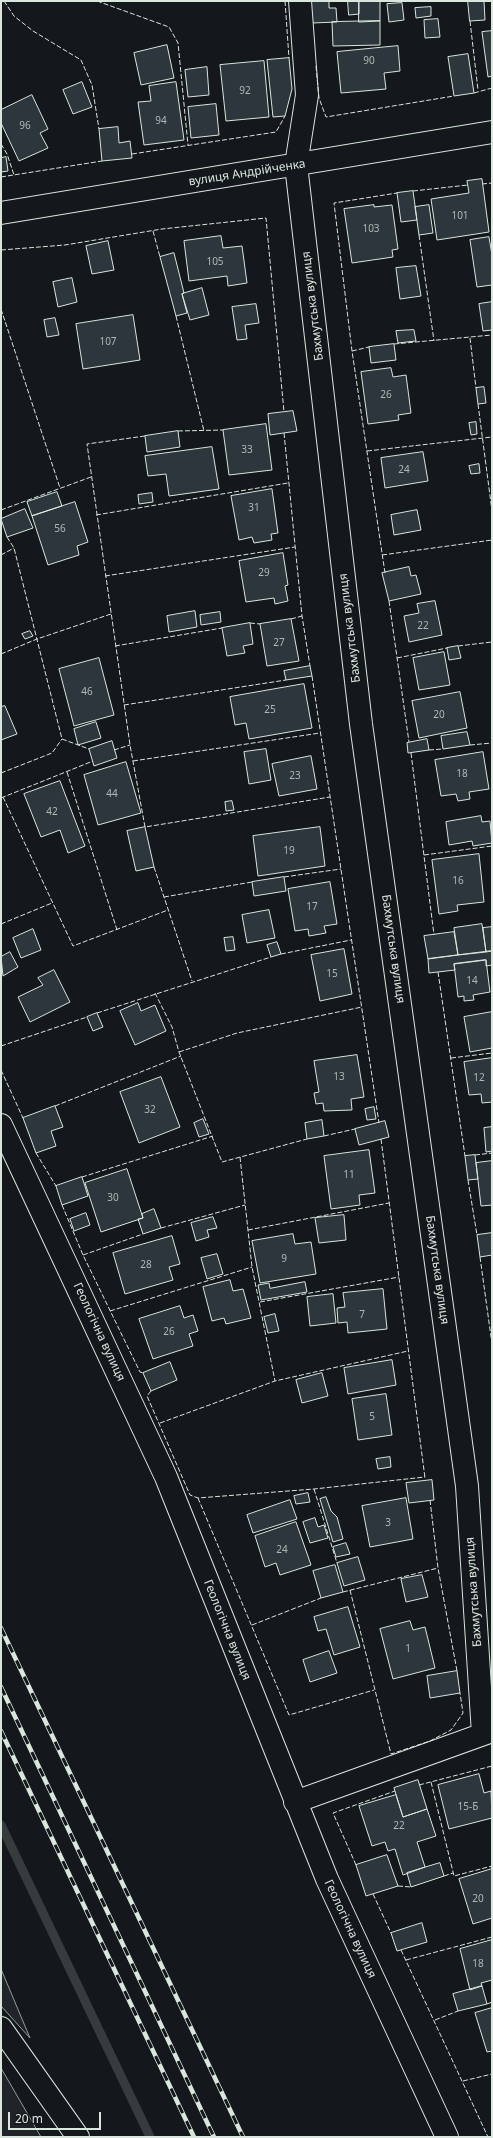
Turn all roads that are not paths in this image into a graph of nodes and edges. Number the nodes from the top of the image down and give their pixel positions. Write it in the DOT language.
graph roads {
  1 [pos="300,1"];
  2 [pos="492,132"];
  3 [pos="296,165"];
  4 [pos="1,213"];
  5 [pos="1,1125"];
  6 [pos="488,1732"];
  7 [pos="296,1802"];
  8 [pos="1,2028"];
  9 [pos="78,2137"];
  10 [pos="447,2137"];
  1 -- 3 [label="street, Бахмутська вулиця"];
  2 -- 3 [label="street, вулиця Андрійченка"];
  3 -- 4 [label="street, вулиця Андрійченка"];
  3 -- 6 [label="street, Бахмутська вулиця"];
  5 -- 7 [label="street, Геологічна вулиця"];
  6 -- 7 [label="street"];
  7 -- 10 [label="street, Геологічна вулиця"];
  8 -- 9 [label="street"];
}
